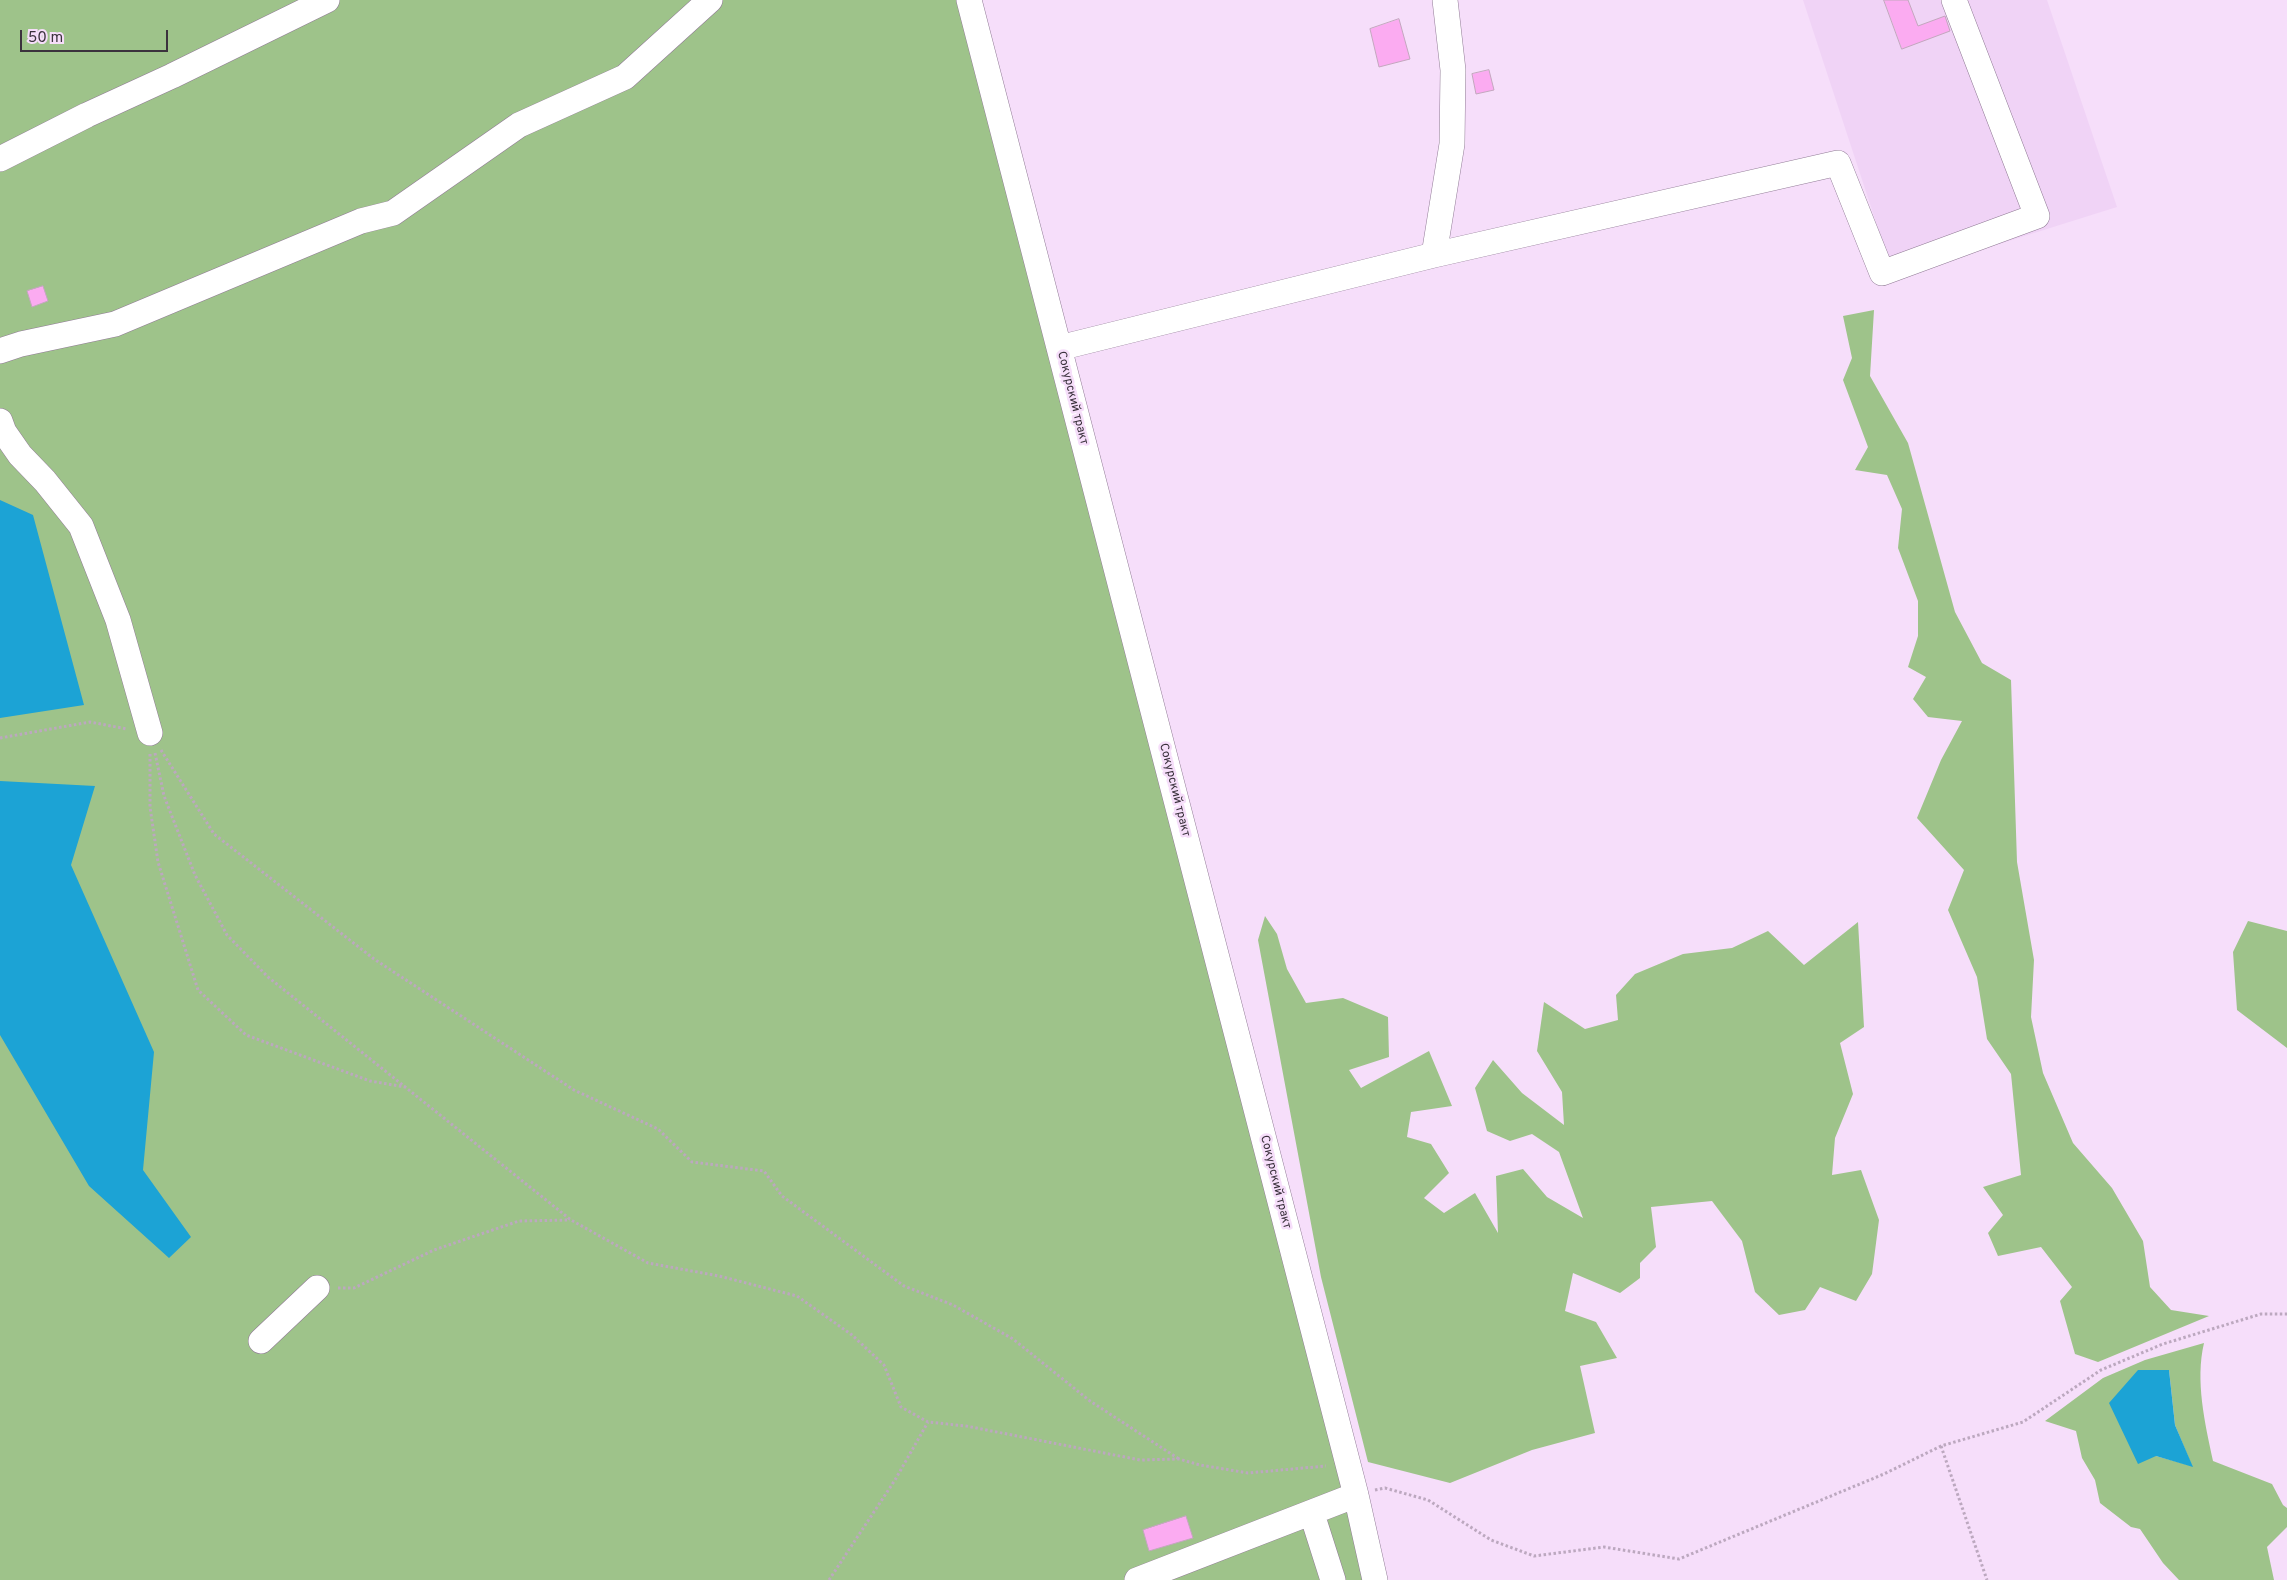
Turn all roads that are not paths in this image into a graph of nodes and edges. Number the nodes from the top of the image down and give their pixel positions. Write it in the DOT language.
graph roads {
  1 [pos="327,0"];
  2 [pos="710,0"];
  3 [pos="969,0"];
  4 [pos="1446,0"];
  5 [pos="1954,0"];
  6 [pos="0,159"];
  7 [pos="1434,255"];
  8 [pos="1059,348"];
  9 [pos="0,352"];
  10 [pos="0,421"];
  11 [pos="150,733"];
  12 [pos="317,1288"];
  13 [pos="261,1341"];
  14 [pos="1356,1496"];
  15 [pos="1312,1514"];
  16 [pos="1137,1580"];
  17 [pos="1333,1580"];
  18 [pos="1375,1580"];
  1 -- 6 [label="street"];
  2 -- 9 [label="street"];
  3 -- 8 [label="street, Сокурский тракт"];
  4 -- 7 [label="street"];
  5 -- 7 [label="street"];
  7 -- 8 [label="street"];
  8 -- 14 [label="street, Сокурский тракт"];
  10 -- 11 [label="street"];
  12 -- 13 [label="street"];
  14 -- 15 [label="street"];
  14 -- 18 [label="street, Сокурский тракт"];
  15 -- 16 [label="street"];
  15 -- 17 [label="street"];
}
